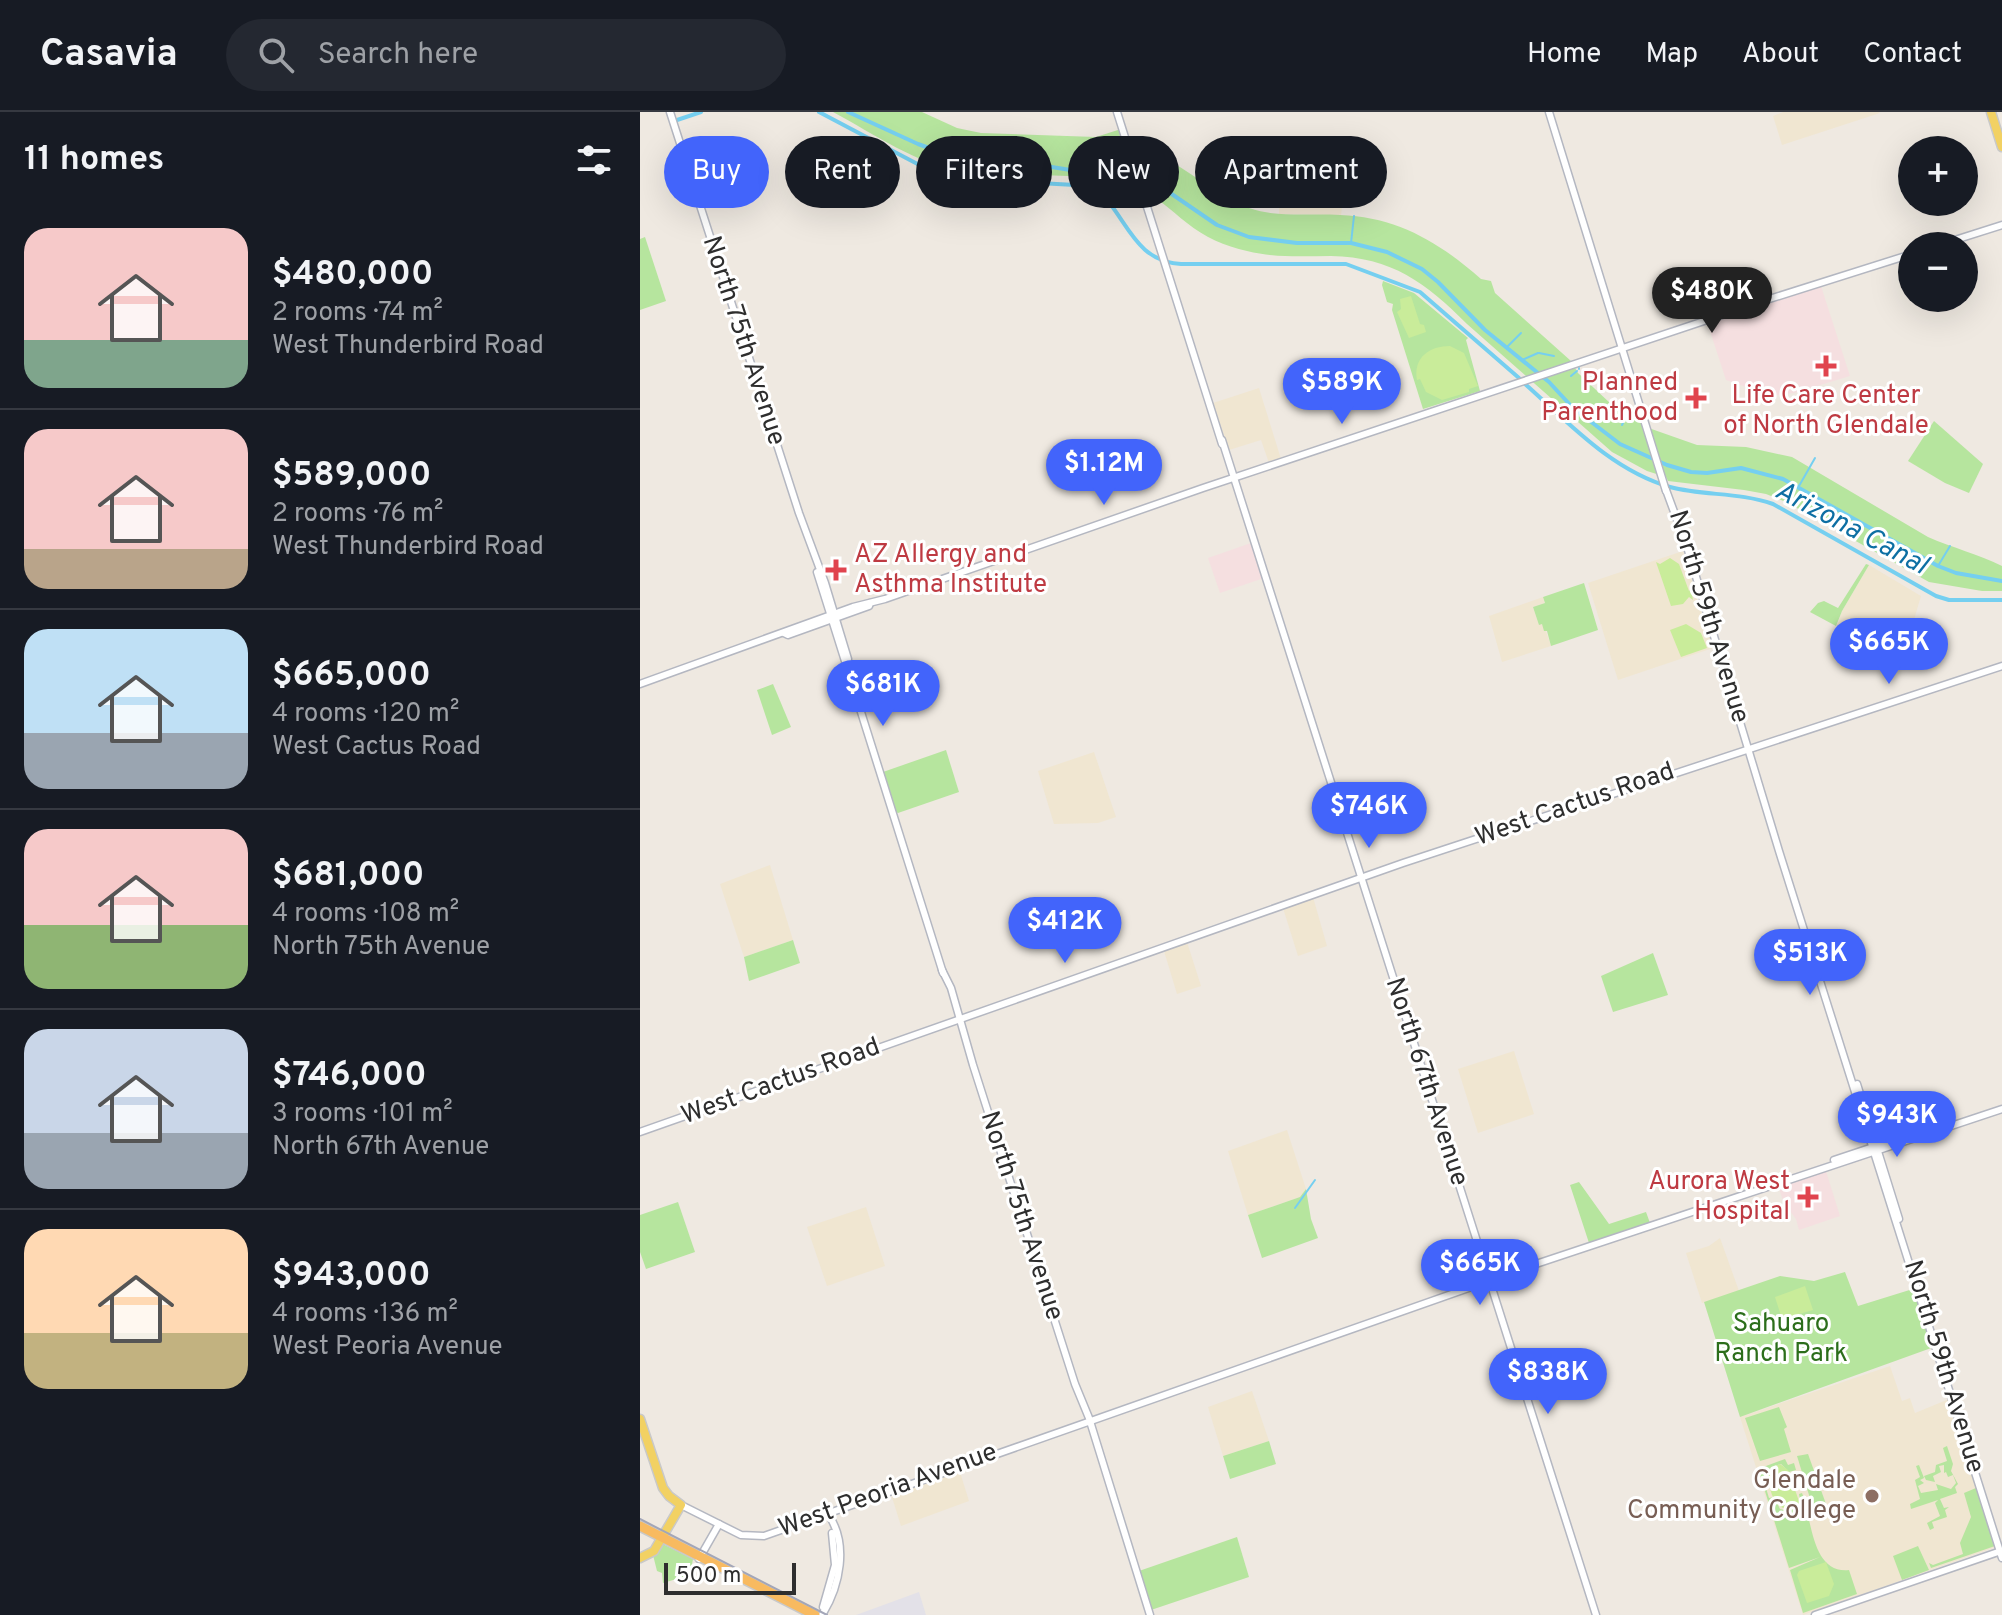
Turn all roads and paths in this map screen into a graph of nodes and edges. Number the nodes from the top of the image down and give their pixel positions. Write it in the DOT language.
graph roads {
  1 [pos="670,112"];
  2 [pos="1118,112"];
  3 [pos="1547,112"];
  4 [pos="1991,112"];
  5 [pos="2002,147"];
  6 [pos="2002,225"];
  7 [pos="1978,233"];
  8 [pos="1898,258"];
  9 [pos="1599,276"];
  10 [pos="1728,313"];
  11 [pos="1718,314"];
  12 [pos="1611,319"];
  13 [pos="1701,323"];
  14 [pos="1616,325"];
  15 [pos="1680,328"];
  16 [pos="1622,347"];
  17 [pos="1234,478"];
  18 [pos="833,616"];
  19 [pos="2002,666"];
  20 [pos="640,684"];
  21 [pos="1748,747"];
  22 [pos="1361,877"];
  23 [pos="942,972"];
  24 [pos="958,1018"];
  25 [pos="2002,1107"];
  26 [pos="640,1132"];
  27 [pos="1875,1148"];
  28 [pos="1837,1161"];
  29 [pos="1882,1179"];
  30 [pos="1748,1190"];
  31 [pos="1891,1193"];
  32 [pos="1728,1200"];
  33 [pos="1675,1217"];
  34 [pos="1906,1249"];
  35 [pos="1489,1281"];
  36 [pos="1406,1308"];
  37 [pos="1389,1317"];
  38 [pos="1371,1322"];
  39 [pos="640,1419"];
  40 [pos="1088,1420"];
  41 [pos="1980,1485"];
  42 [pos="1983,1500"];
  43 [pos="679,1504"];
  44 [pos="1991,1513"];
  45 [pos="828,1514"];
  46 [pos="719,1524"];
  47 [pos="640,1528"];
  48 [pos="660,1539"];
  49 [pos="2001,1550"];
  50 [pos="640,1557"];
  51 [pos="701,1559"];
  52 [pos="837,1568"];
  53 [pos="804,1615"];
  54 [pos="818,1615"];
  55 [pos="1150,1615"];
  56 [pos="1596,1615"];
  57 [pos="1815,1615"];
  1 -- 18 [label="main road, North 75th Avenue"];
  2 -- 17 [label="main road, North 67th Avenue"];
  3 -- 9 [label="main road, North 59th Avenue"];
  4 -- 5 [label="main road"];
  6 -- 7 [label="main road"];
  8 -- 10 [label="main road"];
  9 -- 12 [label="main road, North 59th Avenue"];
  9 -- 14 [label="main road, North 59th Avenue"];
  10 -- 11 [label="main road"];
  10 -- 13 [label="main road"];
  11 -- 13 [label="main road"];
  11 -- 15 [label="main road"];
  12 -- 14 [label="main road"];
  12 -- 16 [label="main road, North 59th Avenue"];
  13 -- 15 [label="main road"];
  14 -- 16 [label="main road, North 59th Avenue"];
  15 -- 16 [label="main road"];
  16 -- 17 [label="main road"];
  16 -- 21 [label="main road, North 59th Avenue"];
  17 -- 18 [label="main road"];
  17 -- 22 [label="main road, North 67th Avenue"];
  18 -- 20 [label="main road"];
  18 -- 23 [label="main road, North 75th Avenue"];
  19 -- 21 [label="main road, West Cactus Road"];
  21 -- 22 [label="main road, West Cactus Road"];
  21 -- 27 [label="main road, North 59th Avenue"];
  22 -- 24 [label="main road, West Cactus Road"];
  22 -- 35 [label="main road, North 67th Avenue"];
  23 -- 24 [label="main road, North 75th Avenue"];
  23 -- 24 [label="main road, North 75th Avenue"];
  24 -- 26 [label="main road, West Cactus Road"];
  24 -- 40 [label="main road, North 75th Avenue"];
  25 -- 27 [label="main road, West Peoria Avenue"];
  27 -- 28 [label="main road, West Peoria Avenue"];
  27 -- 29 [label="main road, North 59th Avenue"];
  27 -- 31 [label="main road, North 59th Avenue"];
  28 -- 30 [label="main road, West Peoria Avenue"];
  28 -- 32 [label="main road, West Peoria Avenue"];
  29 -- 31 [label="main road"];
  29 -- 34 [label="main road, North 59th Avenue"];
  30 -- 32 [label="main road"];
  30 -- 33 [label="main road, West Peoria Avenue"];
  31 -- 34 [label="main road, North 59th Avenue"];
  32 -- 33 [label="main road, West Peoria Avenue"];
  33 -- 35 [label="main road, West Peoria Avenue"];
  34 -- 41 [label="main road, North 59th Avenue"];
  35 -- 36 [label="main road, West Peoria Avenue"];
  35 -- 37 [label="main road, West Peoria Avenue"];
  35 -- 56 [label="main road, North 67th Avenue"];
  36 -- 37 [label="main road"];
  36 -- 38 [label="main road, West Peoria Avenue"];
  37 -- 38 [label="main road, West Peoria Avenue"];
  38 -- 40 [label="main road, West Peoria Avenue"];
  39 -- 43 [label="main road"];
  40 -- 45 [label="main road, West Peoria Avenue"];
  40 -- 55 [label="main road, North 75th Avenue"];
  41 -- 42 [label="main road, North 59th Avenue"];
  41 -- 44 [label="main road, North 59th Avenue"];
  42 -- 44 [label="main road"];
  42 -- 49 [label="main road, North 59th Avenue"];
  43 -- 46 [label="main road, West Peoria Avenue"];
  43 -- 48 [label="main road"];
  44 -- 49 [label="main road, North 59th Avenue"];
  45 -- 46 [label="main road, West Peoria Avenue"];
  45 -- 52 [label="main road"];
  46 -- 51 [label="main road"];
  47 -- 48 [label="highway"];
  48 -- 50 [label="main road"];
  48 -- 51 [label="highway"];
  49 -- 57 [label="main road"];
  51 -- 53 [label="highway"];
  51 -- 54 [label="highway"];
  52 -- 54 [label="main road"];
  52 -- 54 [label="main road"];
}
